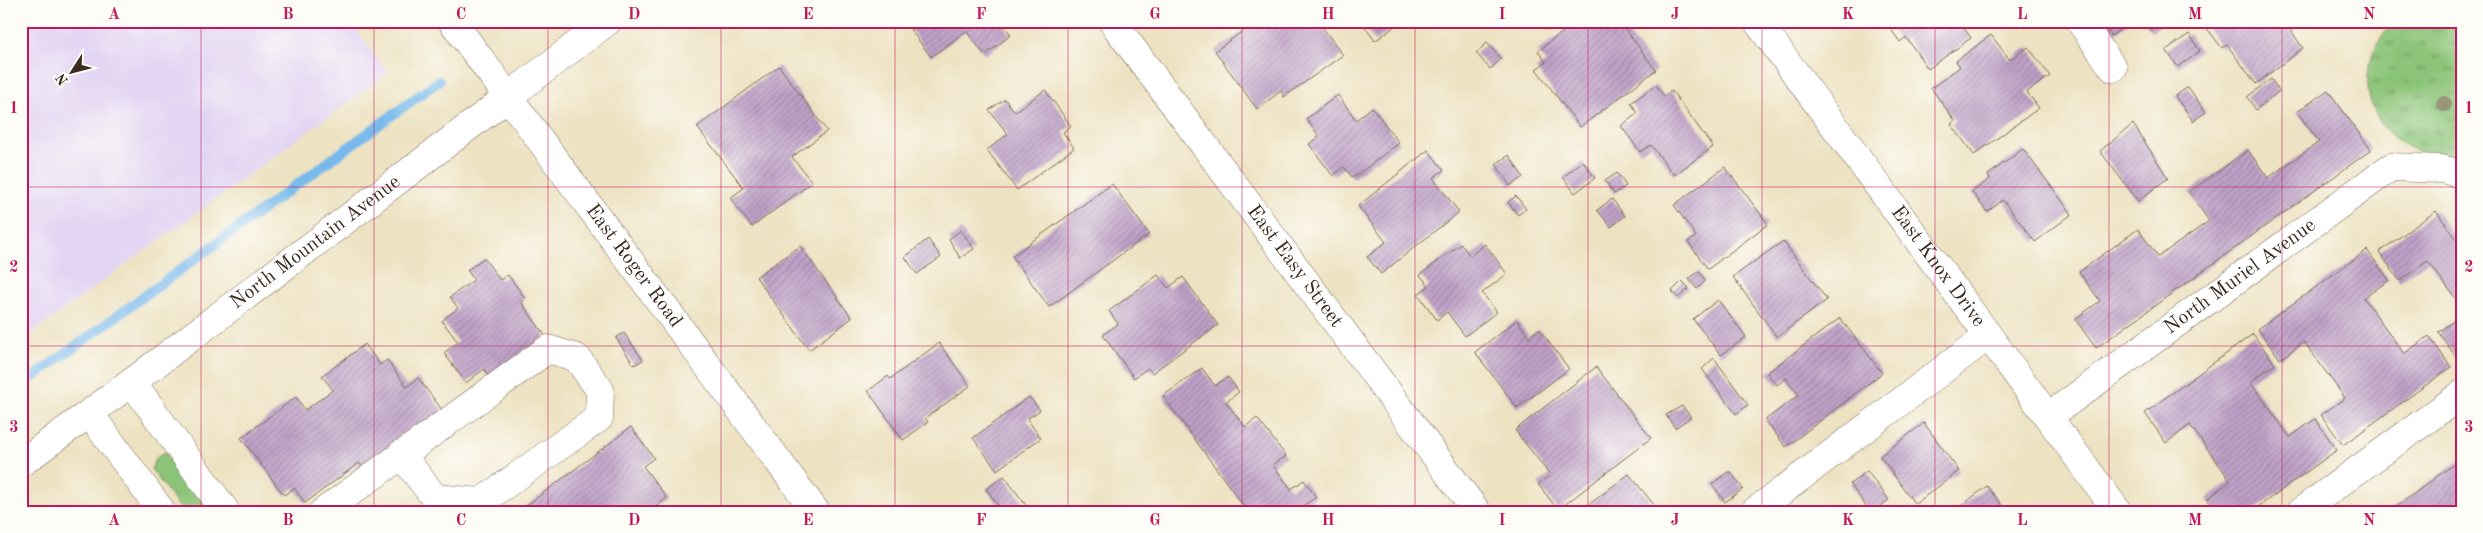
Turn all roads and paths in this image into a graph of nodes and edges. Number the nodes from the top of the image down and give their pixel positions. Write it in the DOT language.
graph roads {
  1 [pos="452,21"];
  2 [pos="608,21"];
  3 [pos="1112,21"];
  4 [pos="1757,21"];
  5 [pos="2080,21"];
  6 [pos="2113,68"];
  7 [pos="509,96"];
  8 [pos="2452,172"];
  9 [pos="1988,336"];
  10 [pos="132,382"];
  11 [pos="2462,394"];
  12 [pos="90,414"];
  13 [pos="2048,417"];
  14 [pos="401,454"];
  15 [pos="21,463"];
  16 [pos="162,512"];
  17 [pos="226,512"];
  18 [pos="323,512"];
  19 [pos="816,512"];
  20 [pos="1477,512"];
  21 [pos="1754,512"];
  22 [pos="2118,512"];
  23 [pos="2300,512"];
  1 -- 7 [label="street, East Roger Road"];
  2 -- 7 [label="street, North Mountain Avenue"];
  3 -- 20 [label="street, East Easy Street"];
  4 -- 9 [label="street, East Knox Drive"];
  5 -- 6 [label="street"];
  7 -- 10 [label="street, North Mountain Avenue"];
  7 -- 19 [label="street, East Roger Road"];
  8 -- 13 [label="street, North Muriel Avenue"];
  9 -- 13 [label="street, East Knox Drive"];
  9 -- 21 [label="street"];
  10 -- 12 [label="street, North Mountain Avenue"];
  10 -- 17 [label="street"];
  11 -- 23 [label="street"];
  12 -- 15 [label="street, North Mountain Avenue"];
  12 -- 16 [label="street"];
  13 -- 22 [label="street, East Knox Drive"];
  14 -- 14 [label="street"];
  14 -- 18 [label="street"];
}
